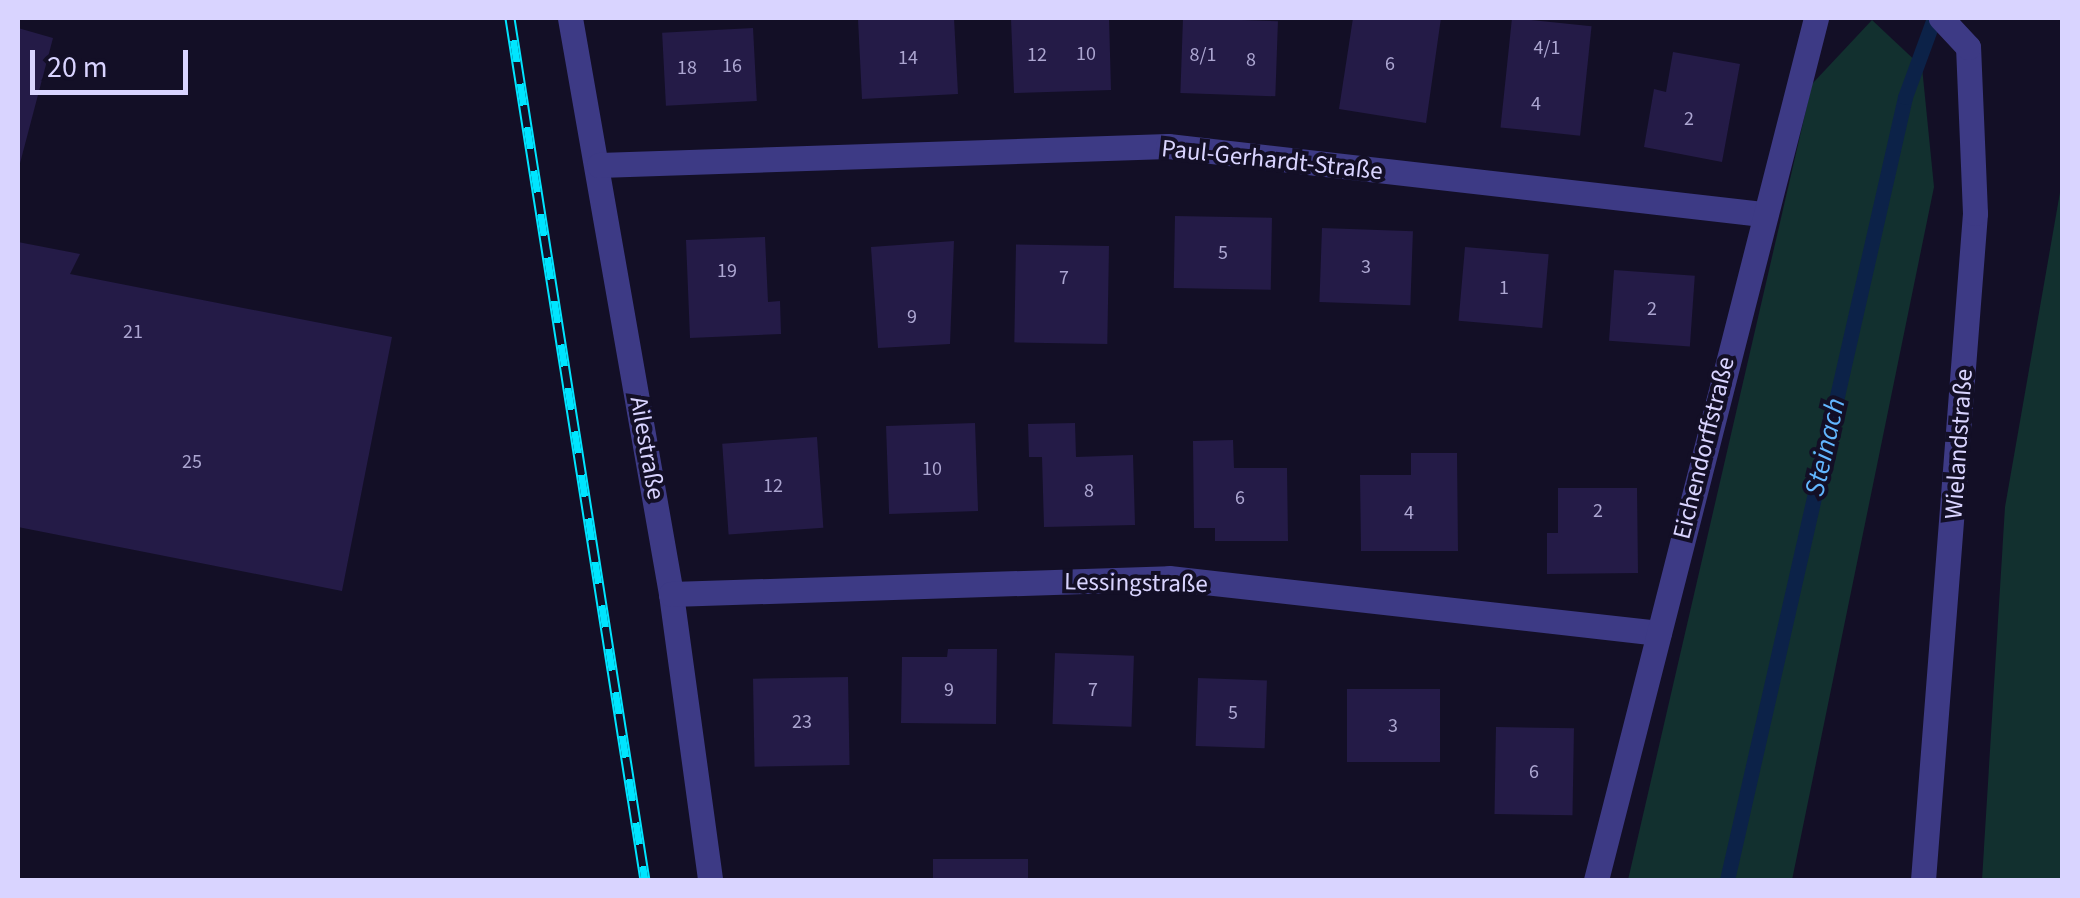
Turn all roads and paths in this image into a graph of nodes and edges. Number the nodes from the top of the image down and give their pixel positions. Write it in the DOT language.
graph roads {
  1 [pos="570,18"];
  2 [pos="1816,18"];
  3 [pos="1946,21"];
  4 [pos="599,164"];
  5 [pos="1762,214"];
  6 [pos="671,594"];
  7 [pos="1659,633"];
  8 [pos="710,880"];
  9 [pos="1596,880"];
  10 [pos="1923,880"];
  1 -- 4 [label="street, Ailestraße"];
  2 -- 5 [label="street, Eichendorffstraße"];
  3 -- 10 [label="street, Wielandstraße"];
  4 -- 5 [label="street, Paul-Gerhardt-Straße"];
  4 -- 6 [label="street, Ailestraße"];
  5 -- 7 [label="street, Eichendorffstraße"];
  6 -- 7 [label="street, Lessingstraße"];
  6 -- 8 [label="street, Ailestraße"];
  7 -- 9 [label="street, Eichendorffstraße"];
}
